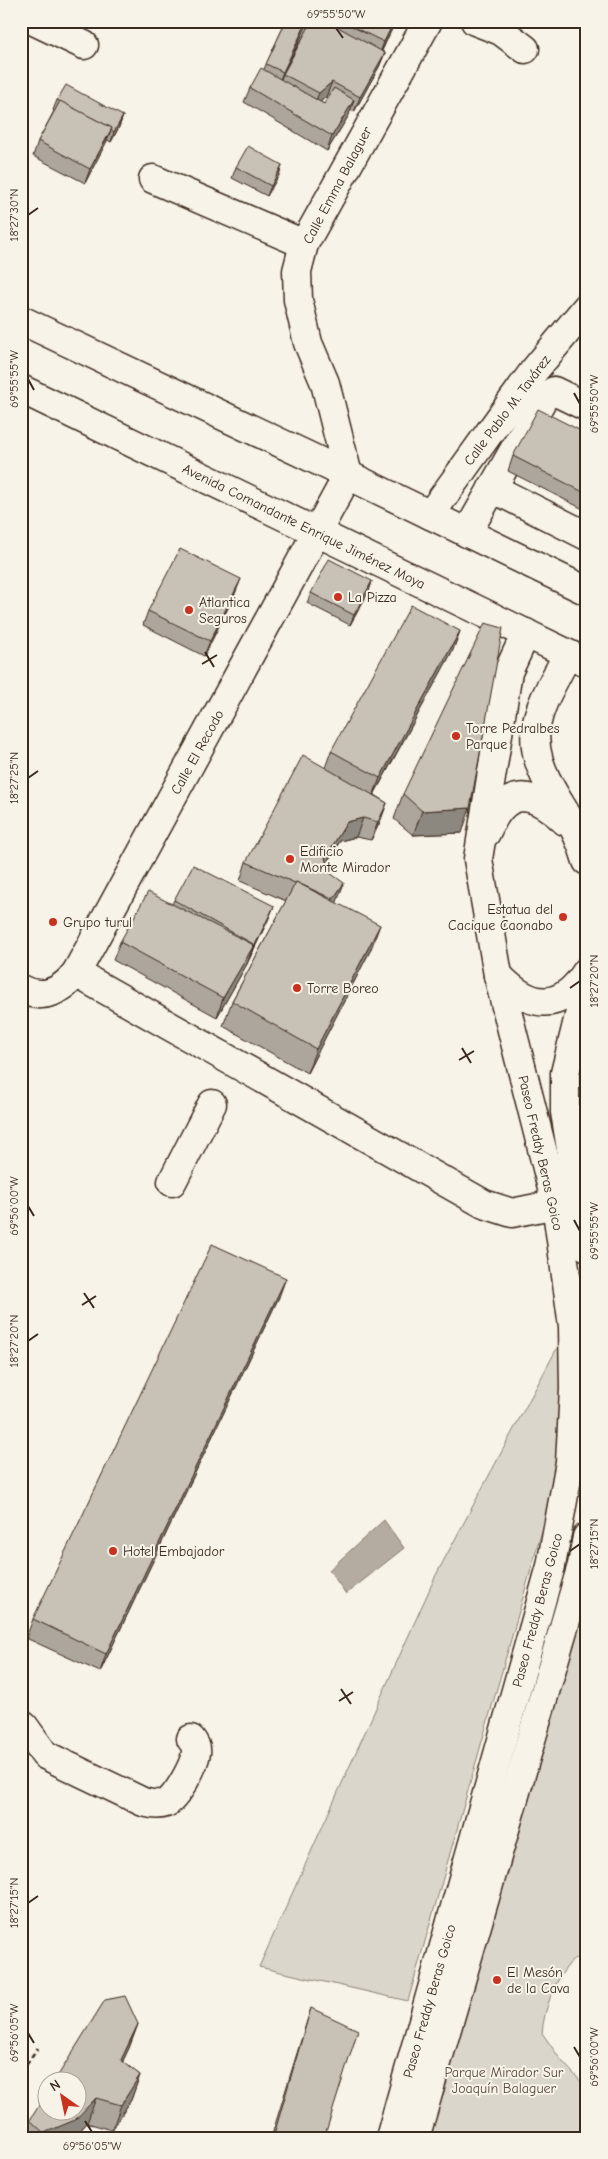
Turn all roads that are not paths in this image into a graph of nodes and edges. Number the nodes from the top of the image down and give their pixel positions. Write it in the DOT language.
graph roads {
  1 [pos="34,21"];
  2 [pos="428,21"];
  3 [pos="475,21"];
  4 [pos="84,45"];
  5 [pos="525,49"];
  6 [pos="153,179"];
  7 [pos="304,244"];
  8 [pos="587,307"];
  9 [pos="21,320"];
  10 [pos="21,389"];
  11 [pos="587,407"];
  12 [pos="348,475"];
  13 [pos="492,488"];
  14 [pos="430,515"];
  15 [pos="317,532"];
  16 [pos="467,533"];
  17 [pos="587,536"];
  18 [pos="587,591"];
  19 [pos="526,633"];
  20 [pos="577,659"];
  21 [pos="584,850"];
  22 [pos="478,860"];
  23 [pos="587,971"];
  24 [pos="76,973"];
  25 [pos="498,975"];
  26 [pos="587,983"];
  27 [pos="21,989"];
  28 [pos="212,1104"];
  29 [pos="172,1182"];
  30 [pos="556,1204"];
  31 [pos="587,1247"];
  32 [pos="587,1537"];
  33 [pos="24,1726"];
  34 [pos="192,1739"];
  35 [pos="415,2095"];
  36 [pos="390,2138"];
  37 [pos="416,2138"];
  1 -- 4 [label="street"];
  2 -- 7 [label="street, Calle Emma Balaguer"];
  3 -- 5 [label="street"];
  6 -- 7 [label="street"];
  7 -- 12 [label="street, Calle Emma Balaguer"];
  8 -- 14 [label="street, Calle Pablo M. Tavárez"];
  9 -- 12 [label="street"];
  10 -- 15 [label="street, Avenida Comandante Enrique Jiménez Moya"];
  11 -- 13 [label="street"];
  12 -- 14 [label="street"];
  12 -- 15 [label="street, Calle El Recodo"];
  13 -- 16 [label="street"];
  13 -- 17 [label="street"];
  14 -- 16 [label="street"];
  15 -- 19 [label="street, Avenida Comandante Enrique Jiménez Moya"];
  15 -- 24 [label="street, Calle El Recodo"];
  16 -- 18 [label="street"];
  19 -- 20 [label="street, Avenida Comandante Enrique Jiménez Moya"];
  19 -- 22 [label="street, Paseo Freddy Beras Goico"];
  20 -- 21 [label="street"];
  21 -- 22 [label="street"];
  22 -- 25 [label="street, Paseo Freddy Beras Goico"];
  23 -- 25 [label="street"];
  24 -- 27 [label="street, Calle El Recodo"];
  24 -- 30 [label="street"];
  25 -- 30 [label="street, Paseo Freddy Beras Goico"];
  26 -- 31 [label="street, Paseo Freddy Beras Goico"];
  28 -- 29 [label="street"];
  30 -- 35 [label="street, Paseo Freddy Beras Goico"];
  32 -- 35 [label="street, Paseo Freddy Beras Goico"];
  33 -- 34 [label="street"];
  35 -- 36 [label="street, Paseo Freddy Beras Goico"];
  35 -- 37 [label="street, Paseo Freddy Beras Goico"];
}
